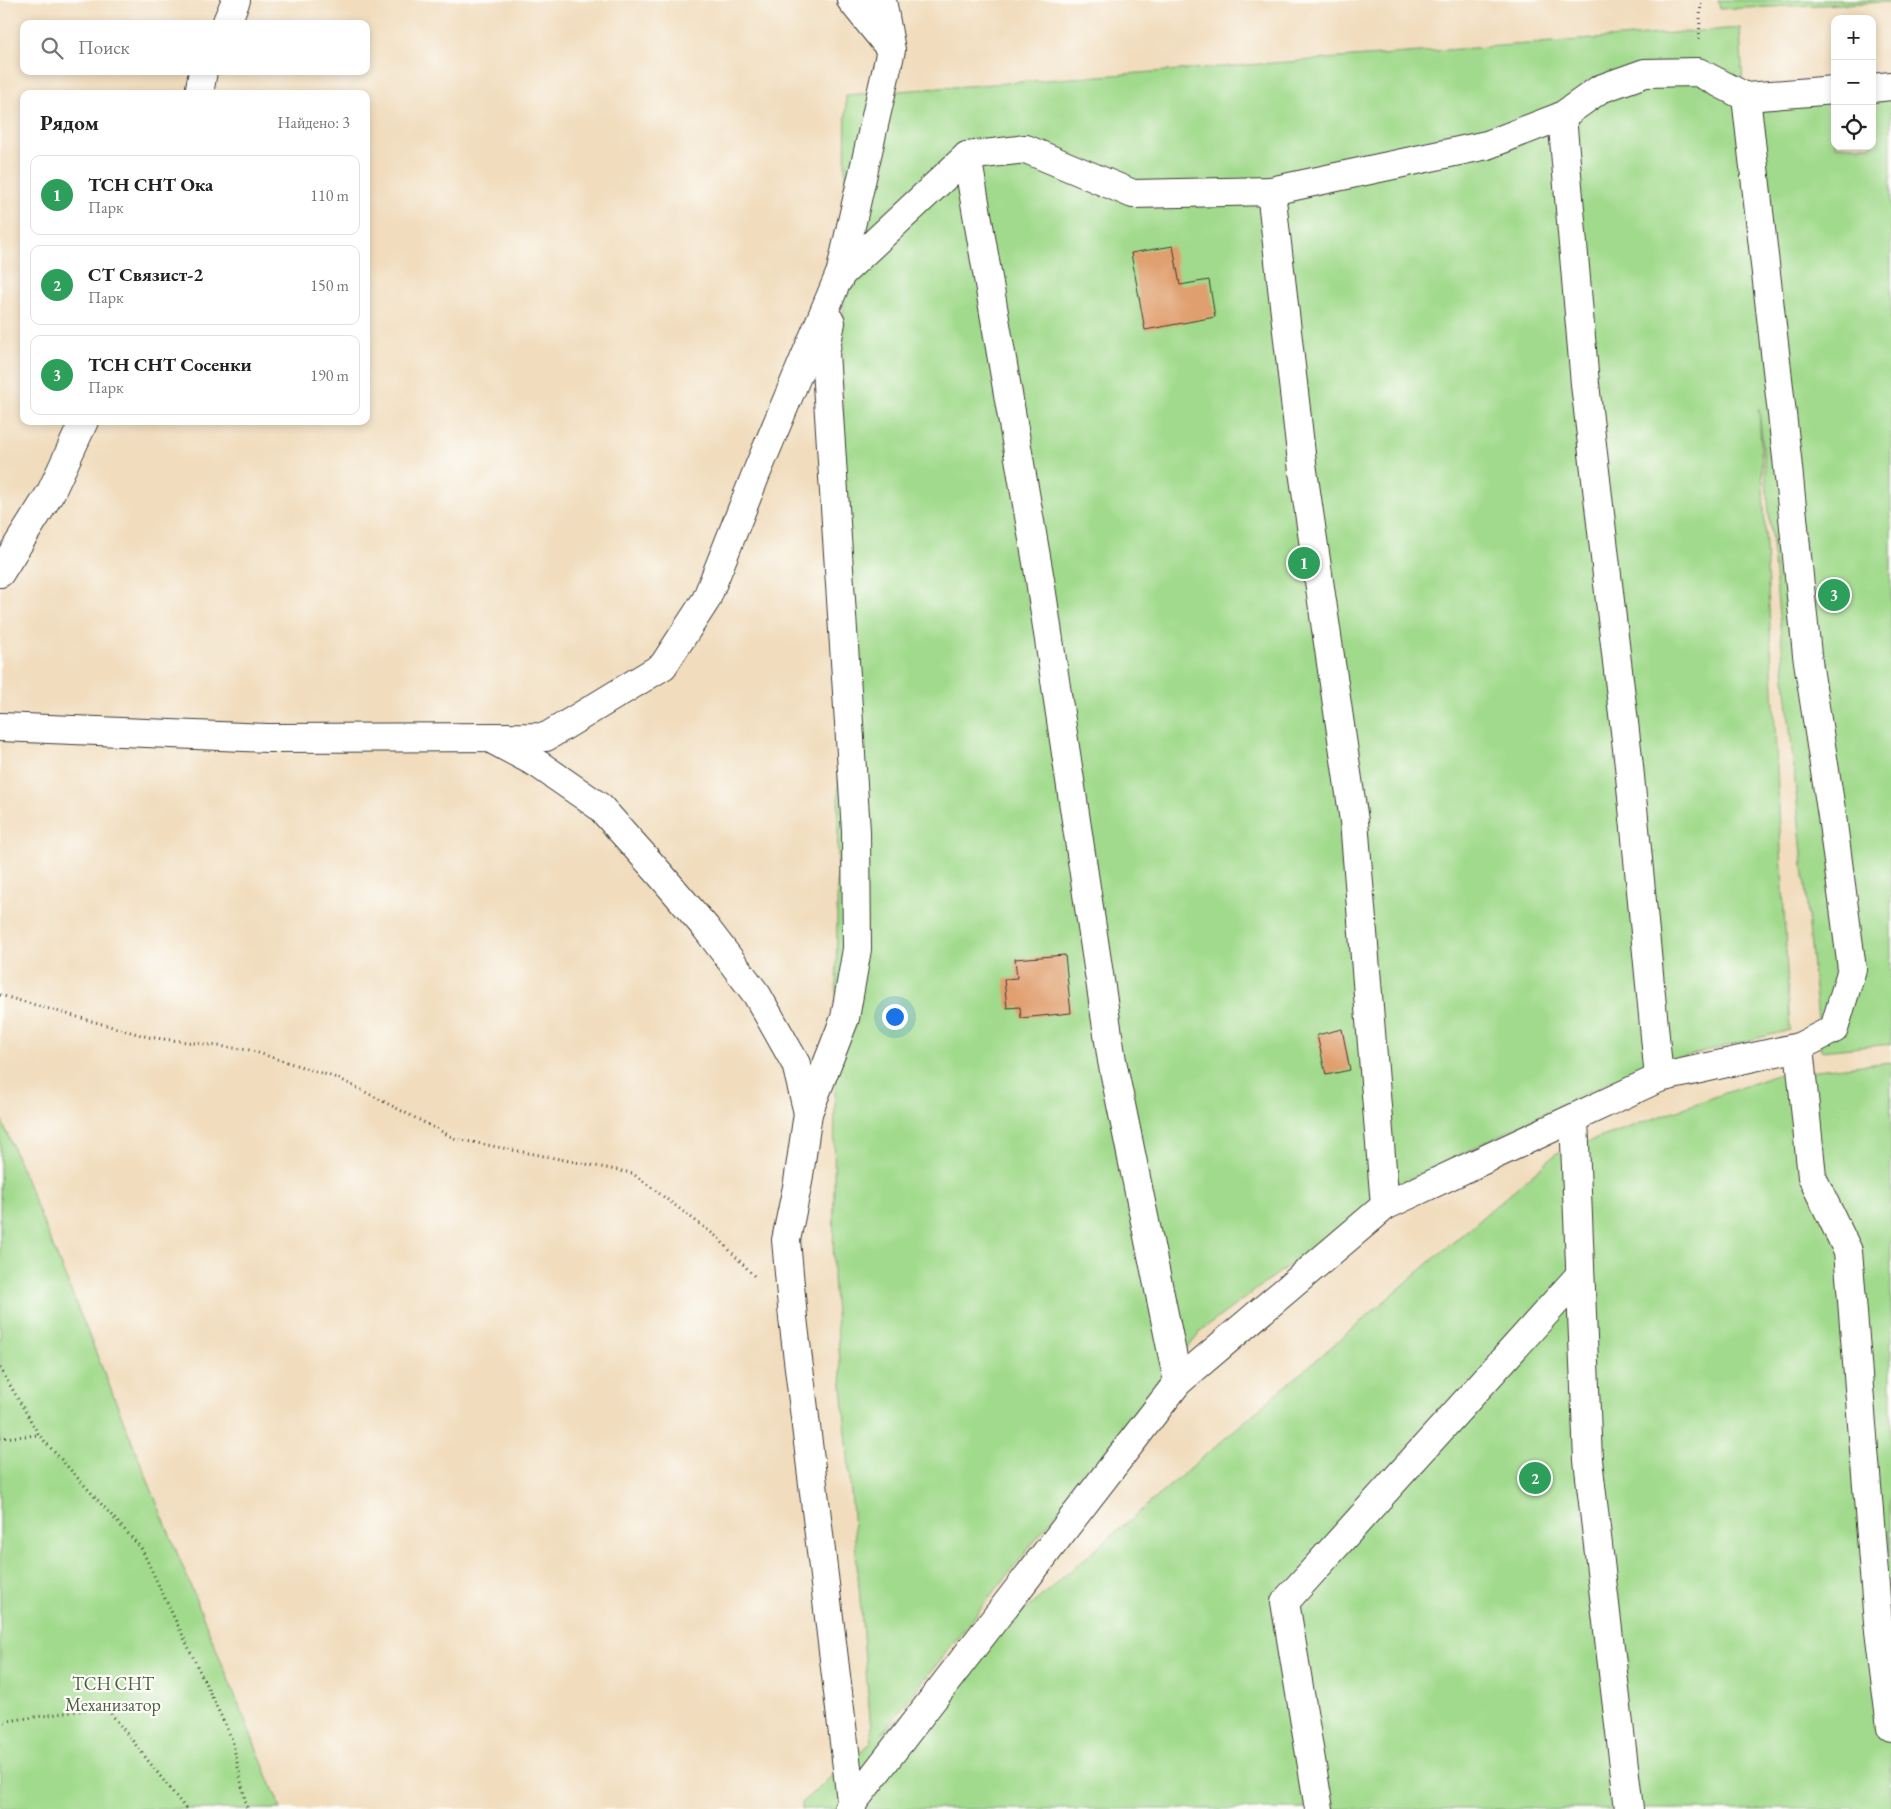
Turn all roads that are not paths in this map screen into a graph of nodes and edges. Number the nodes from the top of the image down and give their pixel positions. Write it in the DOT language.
graph roads {
  1 [pos="236,0"];
  2 [pos="851,0"];
  3 [pos="882,0"];
  4 [pos="228,20"];
  5 [pos="891,50"];
  6 [pos="202,75"];
  7 [pos="1891,86"];
  8 [pos="1876,88"];
  9 [pos="200,90"];
  10 [pos="1831,90"];
  11 [pos="1746,97"];
  12 [pos="1562,116"];
  13 [pos="968,156"];
  14 [pos="1271,191"];
  15 [pos="839,276"];
  16 [pos="82,425"];
  17 [pos="0,573"];
  18 [pos="0,727"];
  19 [pos="489,738"];
  20 [pos="1799,1047"];
  21 [pos="1659,1078"];
  22 [pos="808,1113"];
  23 [pos="1574,1119"];
  24 [pos="1385,1206"];
  25 [pos="1580,1275"];
  26 [pos="1178,1382"];
  27 [pos="1891,1727"];
  28 [pos="850,1808"];
  29 [pos="1319,1809"];
  30 [pos="1630,1809"];
  1 -- 4 [label="street"];
  2 -- 5 [label="street"];
  3 -- 5 [label="street"];
  5 -- 15 [label="street"];
  6 -- 9 [label="street"];
  7 -- 8 [label="street"];
  10 -- 11 [label="street"];
  11 -- 12 [label="street"];
  11 -- 20 [label="street"];
  12 -- 14 [label="street"];
  12 -- 21 [label="street"];
  13 -- 14 [label="street"];
  13 -- 15 [label="street"];
  13 -- 26 [label="street"];
  14 -- 24 [label="street"];
  15 -- 19 [label="street"];
  15 -- 22 [label="street"];
  16 -- 17 [label="street"];
  18 -- 19 [label="street"];
  19 -- 22 [label="street"];
  20 -- 21 [label="street"];
  20 -- 27 [label="street"];
  21 -- 23 [label="street"];
  22 -- 28 [label="street"];
  23 -- 24 [label="street"];
  23 -- 25 [label="street"];
  24 -- 26 [label="street"];
  25 -- 29 [label="street"];
  25 -- 30 [label="street"];
  26 -- 28 [label="street"];
}
